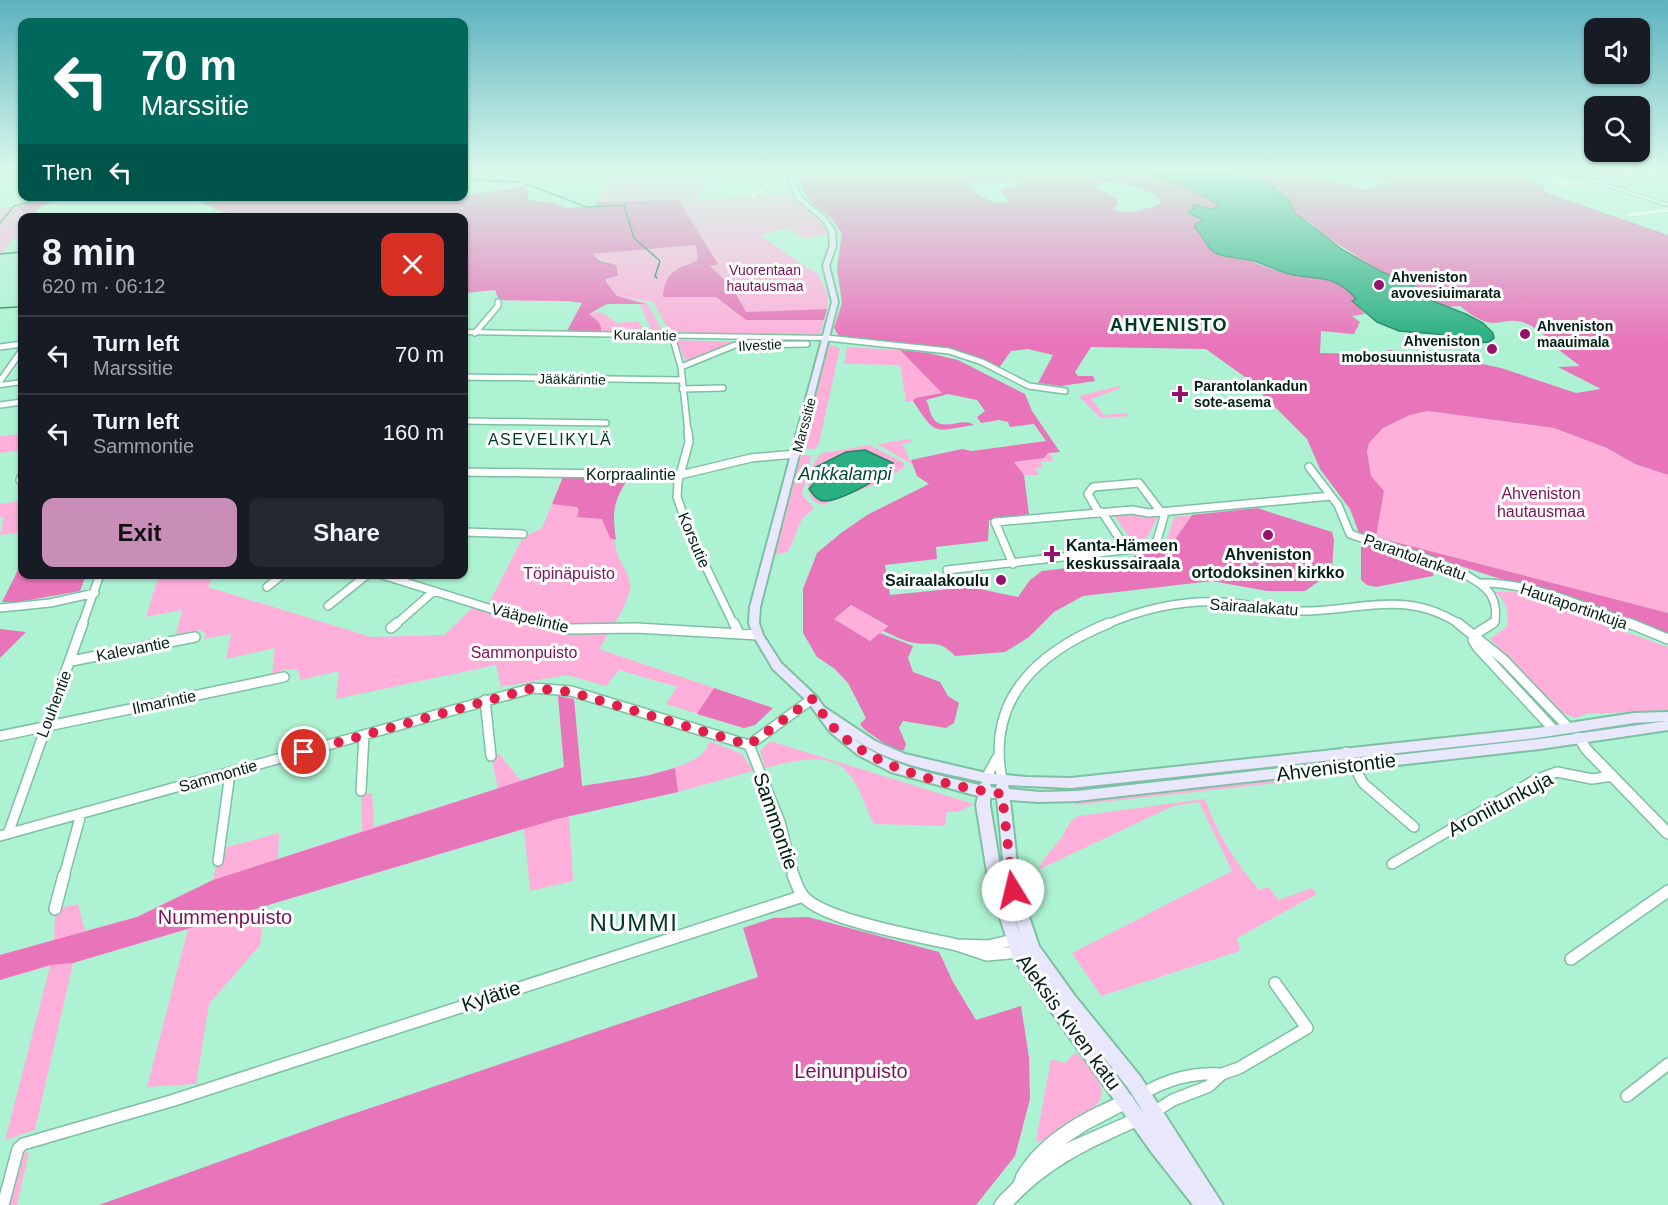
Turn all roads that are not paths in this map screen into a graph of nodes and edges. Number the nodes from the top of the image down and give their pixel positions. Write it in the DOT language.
graph roads {
  1 [pos="830,228"];
  2 [pos="498,302"];
  3 [pos="468,332"];
  4 [pos="476,333"];
  5 [pos="672,336"];
  6 [pos="827,338"];
  7 [pos="807,344"];
  8 [pos="18,345"];
  9 [pos="0,347"];
  10 [pos="18,356"];
  11 [pos="18,366"];
  12 [pos="11,367"];
  13 [pos="681,367"];
  14 [pos="468,377"];
  15 [pos="681,380"];
  16 [pos="18,382"];
  17 [pos="0,383"];
  18 [pos="723,388"];
  19 [pos="682,389"];
  20 [pos="1065,391"];
  21 [pos="18,403"];
  22 [pos="0,405"];
  23 [pos="468,421"];
  24 [pos="606,423"];
  25 [pos="796,454"];
  26 [pos="1308,467"];
  27 [pos="468,472"];
  28 [pos="680,475"];
  29 [pos="1331,496"];
  30 [pos="1100,512"];
  31 [pos="1162,512"];
  32 [pos="468,532"];
  33 [pos="523,534"];
  34 [pos="1127,550"];
  35 [pos="1012,564"];
  36 [pos="946,570"];
  37 [pos="99,579"];
  38 [pos="277,579"];
  39 [pos="362,579"];
  40 [pos="395,579"];
  41 [pos="1479,583"];
  42 [pos="267,587"];
  43 [pos="434,591"];
  44 [pos="95,593"];
  45 [pos="328,606"];
  46 [pos="0,608"];
  47 [pos="391,628"];
  48 [pos="739,634"];
  49 [pos="758,635"];
  50 [pos="1474,635"];
  51 [pos="195,637"];
  52 [pos="1668,639"];
  53 [pos="71,661"];
  54 [pos="284,677"];
  55 [pos="485,700"];
  56 [pos="815,703"];
  57 [pos="1668,716"];
  58 [pos="1668,725"];
  59 [pos="44,728"];
  60 [pos="1554,730"];
  61 [pos="1566,733"];
  62 [pos="364,735"];
  63 [pos="0,736"];
  64 [pos="1578,737"];
  65 [pos="749,745"];
  66 [pos="1586,749"];
  67 [pos="1346,753"];
  68 [pos="491,756"];
  69 [pos="997,758"];
  70 [pos="1354,765"];
  71 [pos="230,773"];
  72 [pos="1613,777"];
  73 [pos="985,785"];
  74 [pos="1002,787"];
  75 [pos="360,791"];
  76 [pos="81,814"];
  77 [pos="1414,827"];
  78 [pos="1668,834"];
  79 [pos="4,835"];
  80 [pos="219,861"];
  81 [pos="1392,864"];
  82 [pos="1668,891"];
  83 [pos="804,896"];
  84 [pos="55,909"];
  85 [pos="1023,945"];
  86 [pos="1571,959"];
  87 [pos="1275,983"];
  88 [pos="1668,1064"];
  89 [pos="1222,1074"];
  90 [pos="1142,1094"];
  91 [pos="1627,1096"];
  92 [pos="1125,1101"];
  93 [pos="1146,1115"];
  94 [pos="1018,1186"];
  95 [pos="3,1205"];
  96 [pos="1002,1205"];
  97 [pos="1205,1205"];
  98 [pos="1214,1205"];
  1 -- 6 [label="main road, Marssitie"];
  2 -- 4 [label="street"];
  3 -- 4 [label="street, Kuralantie"];
  4 -- 5 [label="street, Kuralantie"];
  5 -- 6 [label="street, Kuralantie"];
  5 -- 13 [label="street, Korsutie"];
  6 -- 20 [label="street"];
  6 -- 25 [label="main road, Marssitie"];
  7 -- 13 [label="street, Ilvestie"];
  8 -- 9 [label="street"];
  10 -- 12 [label="street"];
  11 -- 12 [label="street"];
  12 -- 17 [label="street"];
  13 -- 15 [label="street, Korsutie"];
  14 -- 15 [label="street, Jääkärintie"];
  15 -- 19 [label="street, Korsutie"];
  16 -- 17 [label="street"];
  18 -- 19 [label="street"];
  19 -- 28 [label="street, Korsutie"];
  21 -- 22 [label="street"];
  23 -- 24 [label="street"];
  25 -- 28 [label="street, Korpraalintie"];
  25 -- 49 [label="main road, Marssitie"];
  26 -- 29 [label="street"];
  27 -- 28 [label="street, Korpraalintie"];
  28 -- 48 [label="street, Korsutie"];
  29 -- 31 [label="street"];
  29 -- 41 [label="street, Parantolankatu"];
  30 -- 31 [label="street"];
  30 -- 31 [label="street"];
  30 -- 34 [label="street"];
  30 -- 35 [label="street"];
  31 -- 34 [label="street"];
  32 -- 33 [label="street"];
  34 -- 35 [label="street"];
  35 -- 36 [label="street"];
  37 -- 44 [label="street, Louhentie"];
  38 -- 42 [label="street"];
  39 -- 45 [label="street"];
  40 -- 43 [label="street, Vääpelintie"];
  41 -- 50 [label="street"];
  41 -- 52 [label="street, Hautaportinkuja"];
  43 -- 47 [label="street"];
  43 -- 48 [label="street, Vääpelintie"];
  44 -- 46 [label="street"];
  44 -- 53 [label="street, Louhentie"];
  48 -- 49 [label="street, Vääpelintie"];
  49 -- 56 [label="main road, Marssitie"];
  50 -- 60 [label="street, Sairaalakatu"];
  50 -- 61 [label="street, Sairaalakatu"];
  50 -- 69 [label="street, Sairaalakatu"];
  51 -- 53 [label="street, Kalevantie"];
  53 -- 59 [label="street, Louhentie"];
  54 -- 59 [label="street, Ilmarintie"];
  55 -- 62 [label="street, Sammontie"];
  55 -- 65 [label="street, Sammontie"];
  55 -- 68 [label="street"];
  56 -- 65 [label="street"];
  56 -- 73 [label="main road, Marssitie"];
  57 -- 61 [label="main road, Ahvenistontie"];
  58 -- 64 [label="main road"];
  59 -- 63 [label="street, Ilmarintie"];
  59 -- 79 [label="street, Louhentie"];
  60 -- 61 [label="main road"];
  60 -- 67 [label="main road, Ahvenistontie"];
  61 -- 64 [label="main road"];
  61 -- 66 [label="street"];
  61 -- 70 [label="main road, Ahvenistontie"];
  62 -- 71 [label="street, Sammontie"];
  62 -- 75 [label="street"];
  64 -- 66 [label="street"];
  65 -- 83 [label="street, Sammontie"];
  66 -- 72 [label="street"];
  67 -- 70 [label="street"];
  67 -- 74 [label="main road, Ahvenistontie"];
  69 -- 73 [label="street"];
  69 -- 74 [label="street"];
  70 -- 74 [label="main road, Ahvenistontie"];
  70 -- 77 [label="street"];
  71 -- 76 [label="street, Sammontie"];
  71 -- 80 [label="street"];
  72 -- 78 [label="street"];
  72 -- 81 [label="street, Aroniitunkuja"];
  73 -- 74 [label="main road, Marssitie"];
  73 -- 85 [label="main road, Aleksis Kiven katu"];
  74 -- 85 [label="main road, Aleksis Kiven katu"];
  76 -- 79 [label="street, Sammontie"];
  76 -- 84 [label="street"];
  82 -- 86 [label="street"];
  83 -- 85 [label="street"];
  83 -- 95 [label="street, Kylätie"];
  85 -- 90 [label="main road, Aleksis Kiven katu"];
  85 -- 92 [label="main road, Aleksis Kiven katu"];
  87 -- 89 [label="street"];
  88 -- 91 [label="street"];
  89 -- 90 [label="street"];
  89 -- 93 [label="street"];
  90 -- 92 [label="street"];
  90 -- 93 [label="main road, Aleksis Kiven katu"];
  92 -- 93 [label="main road, Aleksis Kiven katu"];
  92 -- 94 [label="street"];
  93 -- 94 [label="street"];
  93 -- 97 [label="main road, Aleksis Kiven katu"];
  93 -- 98 [label="main road, Aleksis Kiven katu"];
  94 -- 96 [label="street"];
}
